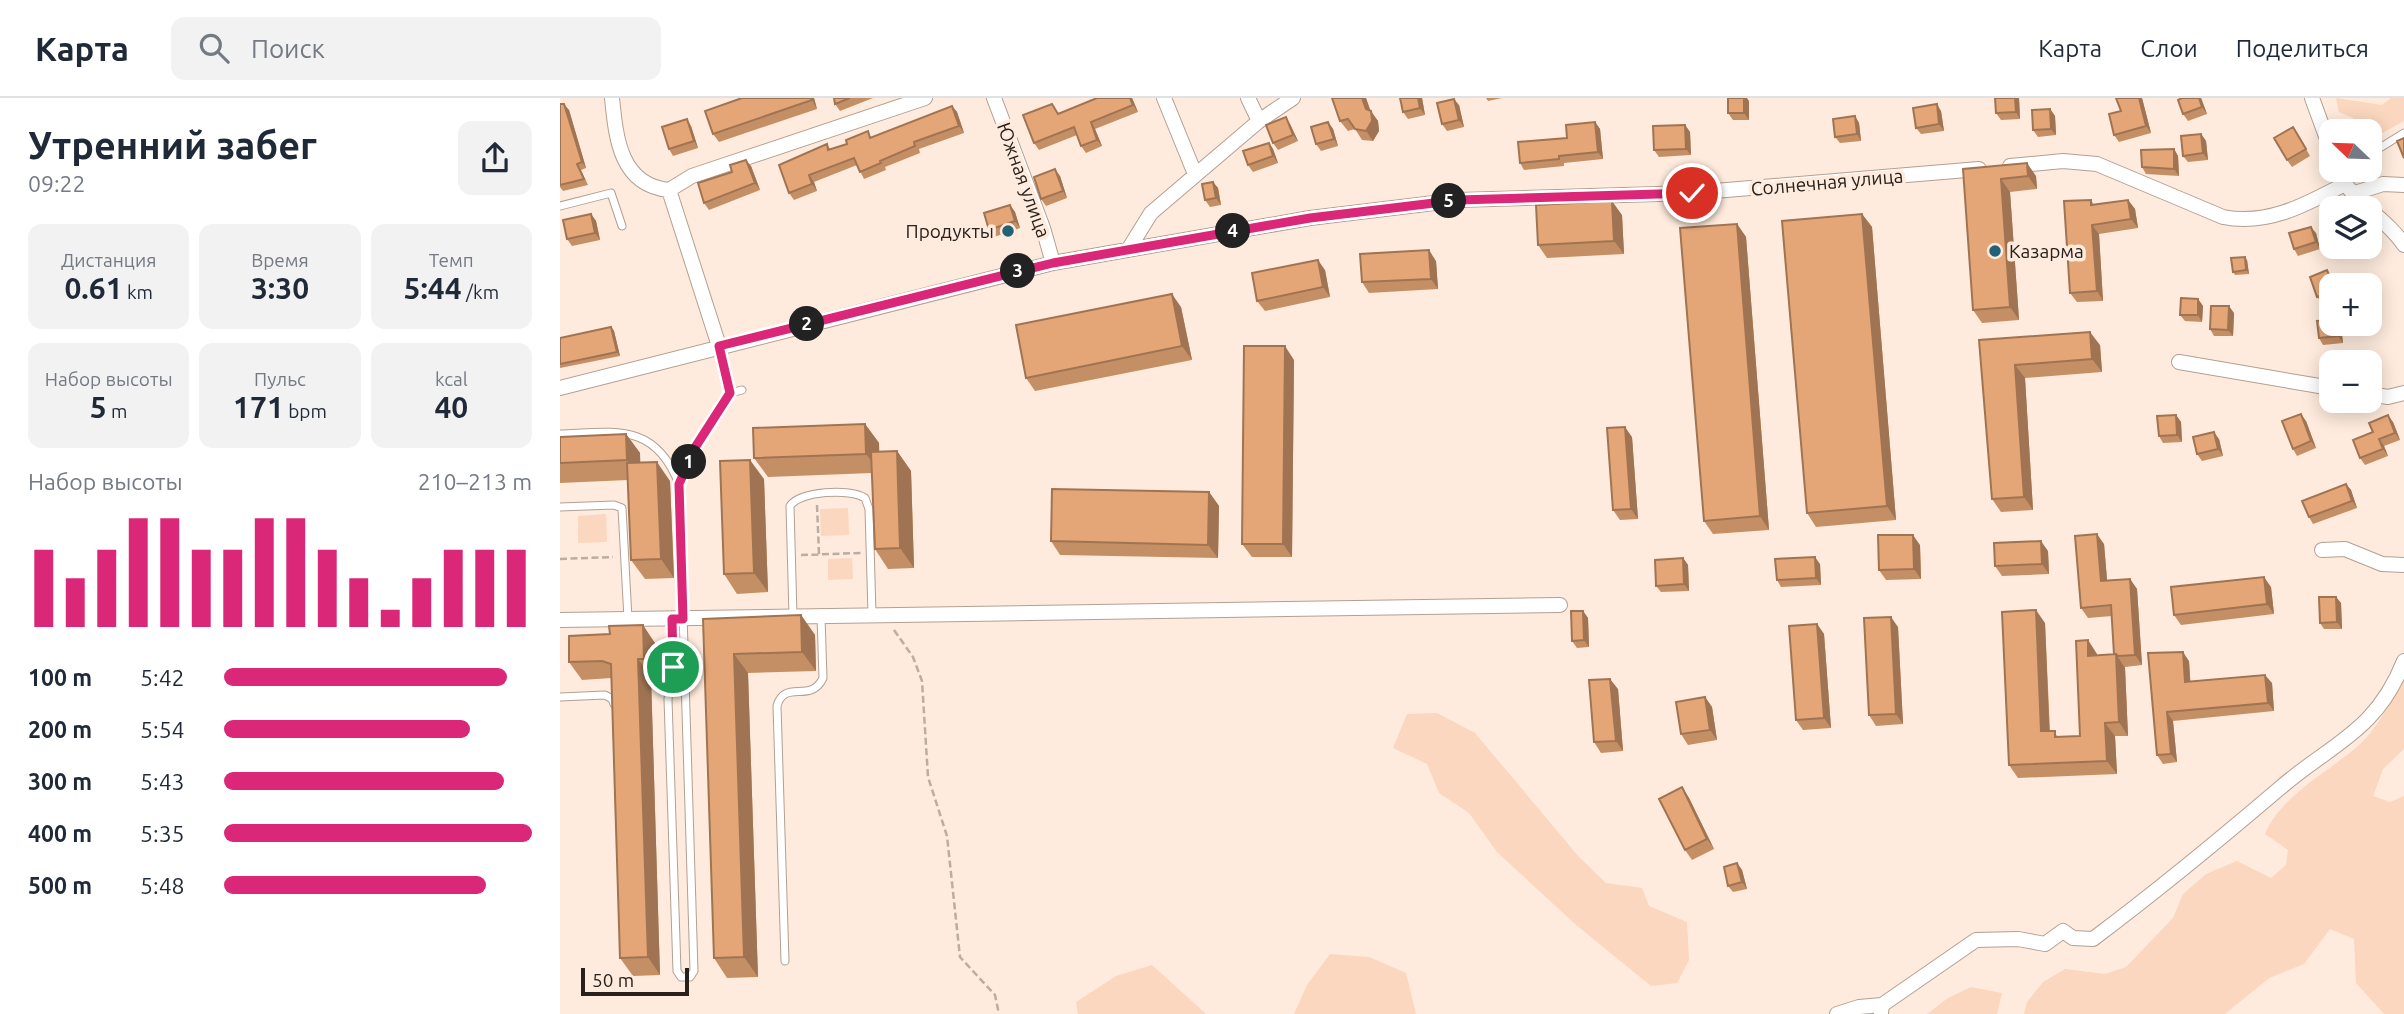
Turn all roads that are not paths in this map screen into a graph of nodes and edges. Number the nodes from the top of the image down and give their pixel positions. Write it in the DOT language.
graph roads {
  1 [pos="612,98"];
  2 [pos="925,98"];
  3 [pos="994,98"];
  4 [pos="1164,98"];
  5 [pos="1248,98"];
  6 [pos="1293,98"];
  7 [pos="2312,98"];
  8 [pos="2320,119"];
  9 [pos="1259,121"];
  10 [pos="2404,133"];
  11 [pos="2382,147"];
  12 [pos="1195,174"];
  13 [pos="2338,182"];
  14 [pos="2348,182"];
  15 [pos="2370,182"];
  16 [pos="2404,185"];
  17 [pos="668,190"];
  18 [pos="560,206"];
  19 [pos="622,226"];
  20 [pos="2404,245"];
  21 [pos="1128,250"];
  22 [pos="1053,263"];
  23 [pos="719,346"];
  24 [pos="2179,362"];
  25 [pos="2319,386"];
  26 [pos="560,388"];
  27 [pos="742,390"];
  28 [pos="730,393"];
  29 [pos="2404,393"];
  30 [pos="2382,396"];
  31 [pos="560,434"];
  32 [pos="679,484"];
  33 [pos="560,507"];
  34 [pos="2322,550"];
  35 [pos="2404,565"];
  36 [pos="1560,605"];
  37 [pos="876,614"];
  38 [pos="821,615"];
  39 [pos="793,616"];
  40 [pos="628,619"];
  41 [pos="677,619"];
  42 [pos="560,620"];
  43 [pos="2404,661"];
  44 [pos="560,697"];
  45 [pos="614,717"];
  46 [pos="785,961"];
  47 [pos="1882,1010"];
  48 [pos="1837,1014"];
  1 -- 17 [label="street"];
  2 -- 17 [label="street"];
  3 -- 22 [label="street, Южная улица"];
  4 -- 12 [label="street"];
  5 -- 9 [label="street"];
  6 -- 9 [label="street"];
  7 -- 8 [label="street"];
  9 -- 12 [label="street"];
  10 -- 11 [label="lane"];
  12 -- 21 [label="street"];
  13 -- 21 [label="street, Солнечная улица"];
  14 -- 20 [label="street"];
  15 -- 16 [label="street, Солнечная улица"];
  17 -- 23 [label="street"];
  18 -- 19 [label="lane"];
  21 -- 22 [label="street, Солнечная улица"];
  22 -- 23 [label="street, Солнечная улица"];
  23 -- 26 [label="street, Солнечная улица"];
  23 -- 28 [label="lane"];
  24 -- 25 [label="street"];
  27 -- 28 [label="lane"];
  28 -- 32 [label="lane"];
  29 -- 30 [label="street"];
  31 -- 32 [label="lane"];
  32 -- 41 [label="lane"];
  33 -- 40 [label="lane"];
  34 -- 35 [label="street"];
  36 -- 37 [label="street"];
  37 -- 38 [label="street"];
  37 -- 39 [label="lane"];
  38 -- 39 [label="street"];
  38 -- 46 [label="lane"];
  39 -- 41 [label="street"];
  40 -- 41 [label="street"];
  40 -- 42 [label="street"];
  41 -- 41 [label="lane"];
  43 -- 47 [label="street"];
  44 -- 45 [label="lane"];
  47 -- 48 [label="street"];
}
